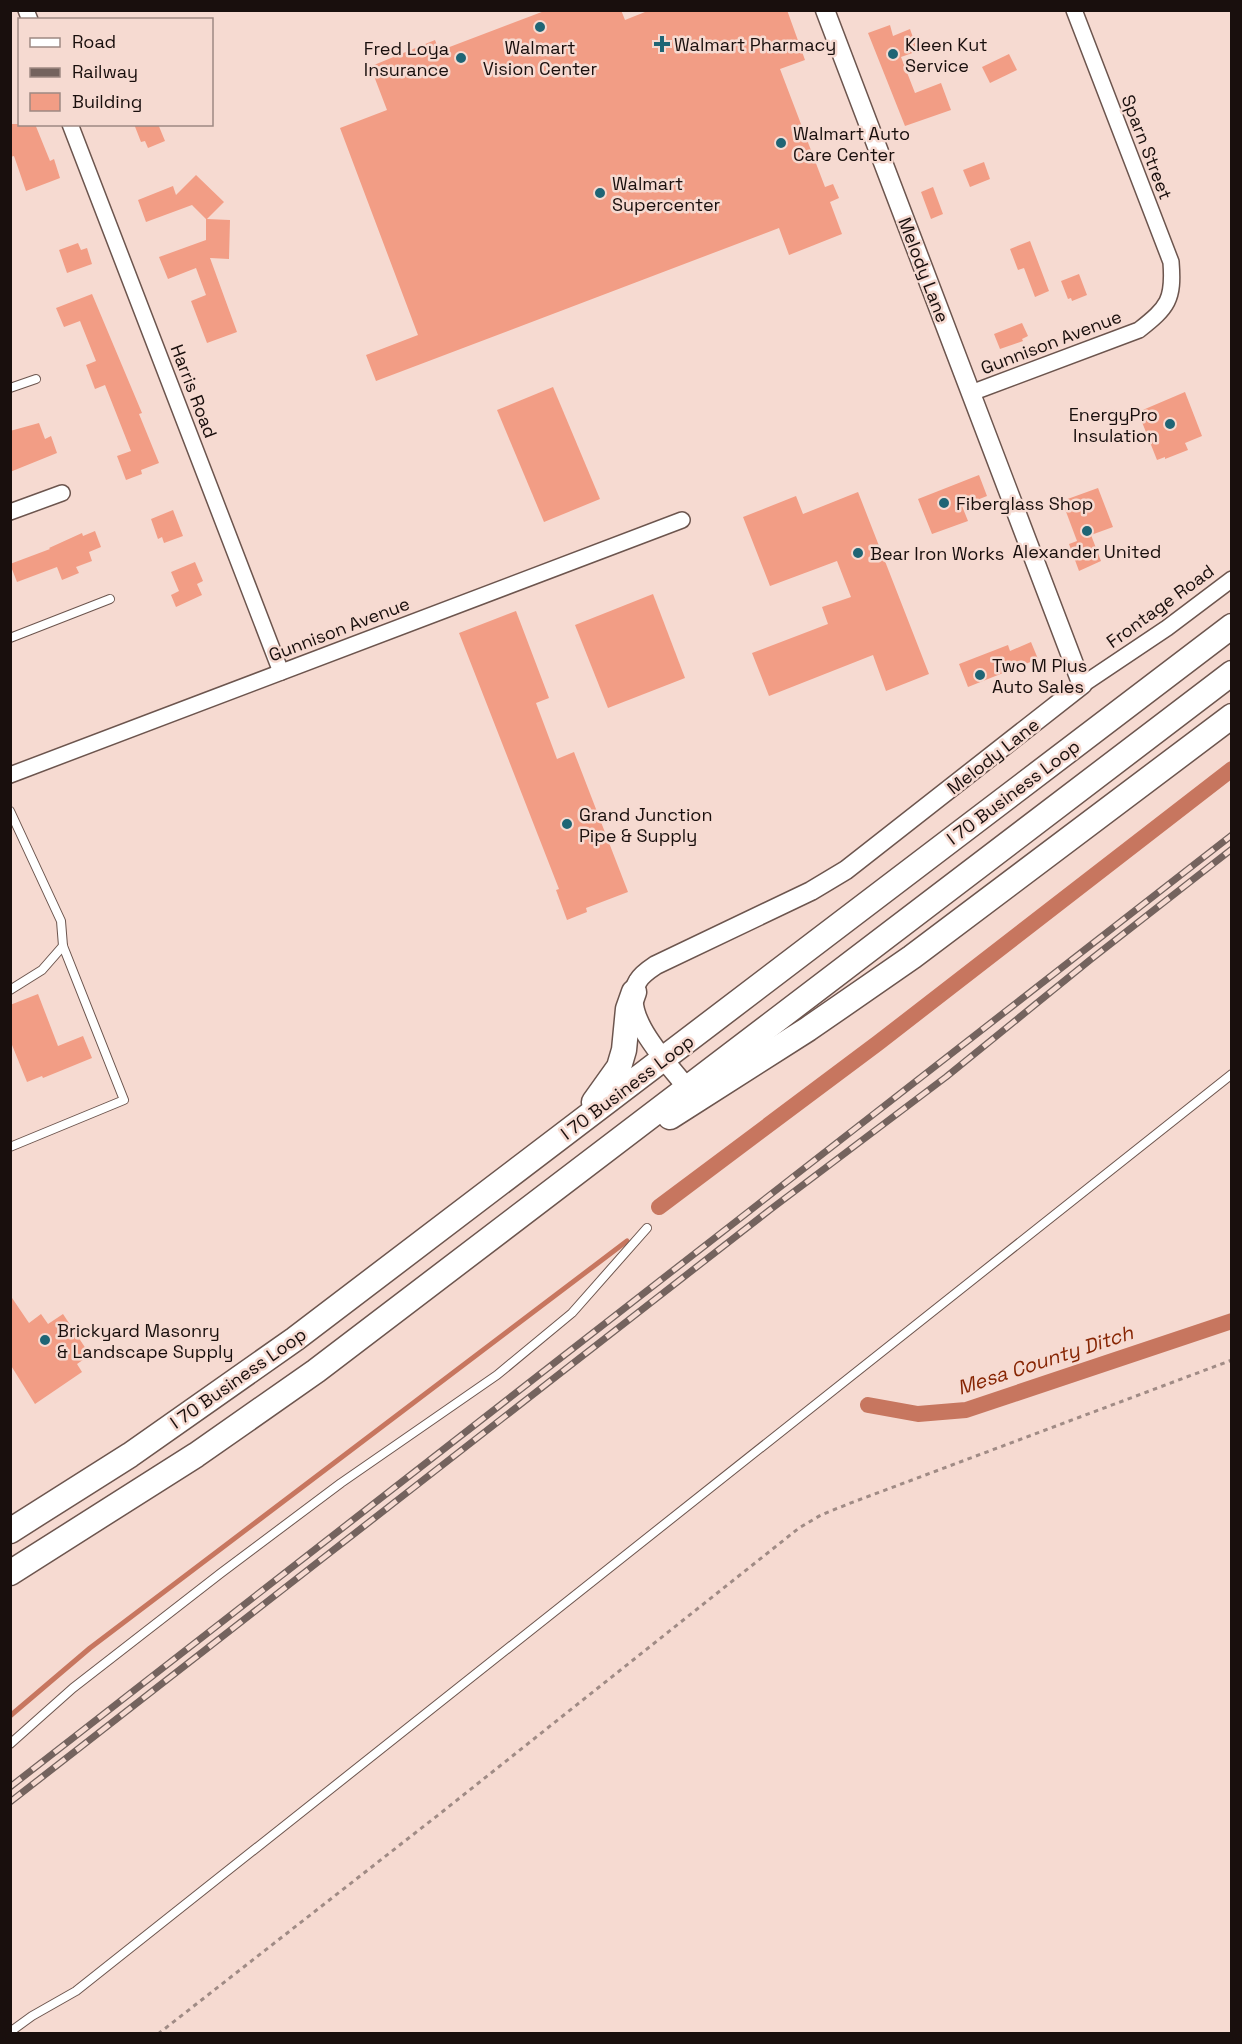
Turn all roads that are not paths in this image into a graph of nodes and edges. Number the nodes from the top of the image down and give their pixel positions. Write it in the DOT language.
graph roads {
  1 [pos="825,10"];
  2 [pos="1074,10"];
  3 [pos="71,126"];
  4 [pos="1169,301"];
  5 [pos="36,378"];
  6 [pos="10,388"];
  7 [pos="971,393"];
  8 [pos="62,493"];
  9 [pos="10,512"];
  10 [pos="682,520"];
  11 [pos="1232,579"];
  12 [pos="110,599"];
  13 [pos="1232,626"];
  14 [pos="10,638"];
  15 [pos="281,672"];
  16 [pos="1232,673"];
  17 [pos="1082,685"];
  18 [pos="1232,716"];
  19 [pos="10,775"];
  20 [pos="10,811"];
  21 [pos="63,946"];
  22 [pos="10,990"];
  23 [pos="634,992"];
  24 [pos="664,1058"];
  25 [pos="1232,1074"];
  26 [pos="687,1088"];
  27 [pos="559,1139"];
  28 [pos="10,1146"];
  29 [pos="556,1188"];
  30 [pos="647,1228"];
  31 [pos="10,1531"];
  32 [pos="10,1573"];
  33 [pos="10,1744"];
  34 [pos="10,2032"];
  1 -- 7 [label="street, Melody Lane"];
  2 -- 4 [label="street, Sparn Street"];
  3 -- 15 [label="street, Harris Road"];
  4 -- 7 [label="street, Gunnison Avenue"];
  5 -- 6 [label="lane"];
  7 -- 17 [label="street, Melody Lane"];
  8 -- 9 [label="street"];
  10 -- 15 [label="street, Gunnison Avenue"];
  11 -- 17 [label="street, Frontage Road"];
  12 -- 14 [label="lane"];
  13 -- 24 [label="main road, I 70 Business Loop"];
  15 -- 19 [label="street, Gunnison Avenue"];
  16 -- 26 [label="main road, I 70 Business Loop"];
  17 -- 23 [label="street, Melody Lane"];
  18 -- 29 [label="main road"];
  20 -- 21 [label="lane"];
  21 -- 22 [label="lane"];
  21 -- 28 [label="lane"];
  23 -- 24 [label="street"];
  23 -- 27 [label="main road"];
  24 -- 26 [label="street"];
  24 -- 27 [label="main road, I 70 Business Loop"];
  25 -- 34 [label="lane"];
  26 -- 29 [label="main road, I 70 Business Loop"];
  27 -- 31 [label="main road, I 70 Business Loop"];
  29 -- 32 [label="main road, I 70 Business Loop"];
  30 -- 33 [label="lane"];
}
